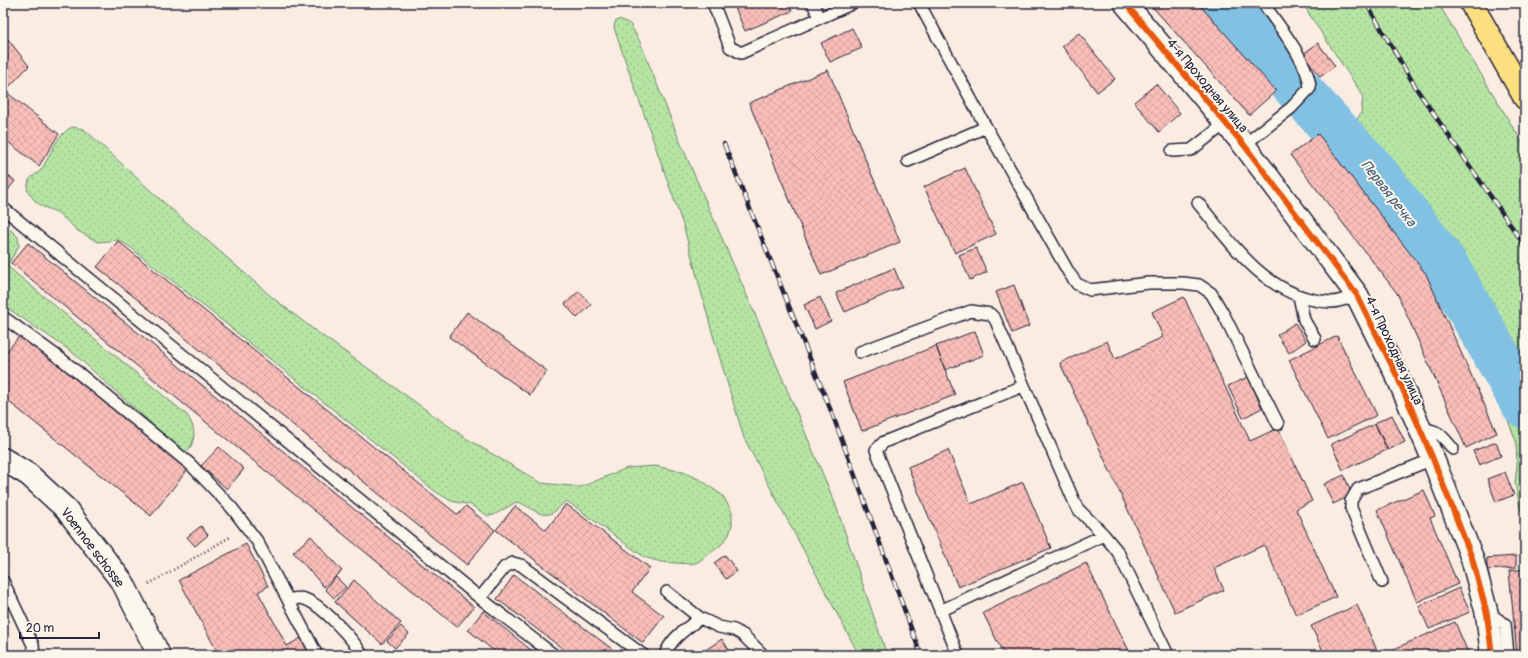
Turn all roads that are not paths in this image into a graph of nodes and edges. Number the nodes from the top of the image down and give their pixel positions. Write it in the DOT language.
graph roads {
  1 [pos="713,3"];
  2 [pos="813,3"];
  3 [pos="919,3"];
  4 [pos="1125,3"];
  5 [pos="1263,3"];
  6 [pos="1471,3"];
  7 [pos="851,4"];
  8 [pos="819,18"];
  9 [pos="1525,98"];
  10 [pos="1226,123"];
  11 [pos="986,127"];
  12 [pos="1244,145"];
  13 [pos="1172,150"];
  14 [pos="908,161"];
  15 [pos="1198,203"];
  16 [pos="3,208"];
  17 [pos="1357,295"];
  18 [pos="1299,296"];
  19 [pos="3,317"];
  20 [pos="1315,339"];
  21 [pos="860,352"];
  22 [pos="1023,386"];
  23 [pos="1278,424"];
  24 [pos="1420,429"];
  25 [pos="1453,448"];
  26 [pos="3,459"];
  27 [pos="1433,459"];
  28 [pos="1104,535"];
  29 [pos="3,581"];
  30 [pos="1382,582"];
  31 [pos="667,592"];
  32 [pos="480,598"];
  33 [pos="288,600"];
  34 [pos="940,611"];
  35 [pos="1487,614"];
  36 [pos="700,618"];
  37 [pos="34,655"];
  38 [pos="159,655"];
  39 [pos="317,655"];
  40 [pos="362,655"];
  41 [pos="554,655"];
  42 [pos="643,655"];
  43 [pos="665,655"];
  44 [pos="763,655"];
  45 [pos="958,655"];
  46 [pos="1168,655"];
  47 [pos="1492,655"];
  48 [pos="1508,655"];
  1 -- 8 [label="lane"];
  2 -- 8 [label="lane"];
  3 -- 11 [label="lane"];
  4 -- 10 [label="street, 4-я Проходная улица"];
  5 -- 12 [label="lane"];
  6 -- 9 [label="main road"];
  7 -- 8 [label="lane"];
  10 -- 12 [label="street, 4-я Проходная улица"];
  10 -- 13 [label="lane"];
  11 -- 14 [label="lane"];
  11 -- 23 [label="lane"];
  12 -- 17 [label="street, 4-я Проходная улица"];
  15 -- 18 [label="lane"];
  16 -- 32 [label="lane"];
  17 -- 18 [label="lane"];
  17 -- 24 [label="street, 4-я Проходная улица"];
  18 -- 20 [label="lane"];
  19 -- 33 [label="lane"];
  21 -- 22 [label="lane"];
  22 -- 28 [label="lane"];
  22 -- 34 [label="lane"];
  24 -- 25 [label="lane"];
  24 -- 27 [label="street, 4-я Проходная улица"];
  26 -- 38 [label="street, Voennoe schosse"];
  27 -- 30 [label="lane"];
  27 -- 35 [label="street, 4-я Проходная улица"];
  28 -- 34 [label="lane"];
  28 -- 46 [label="lane"];
  29 -- 37 [label="lane"];
  31 -- 36 [label="lane"];
  32 -- 41 [label="lane"];
  32 -- 42 [label="lane"];
  33 -- 39 [label="lane"];
  33 -- 40 [label="lane"];
  34 -- 45 [label="lane"];
  35 -- 47 [label="street, 4-я Проходная улица"];
  35 -- 48 [label="lane"];
  36 -- 43 [label="lane"];
  36 -- 44 [label="lane"];
}
